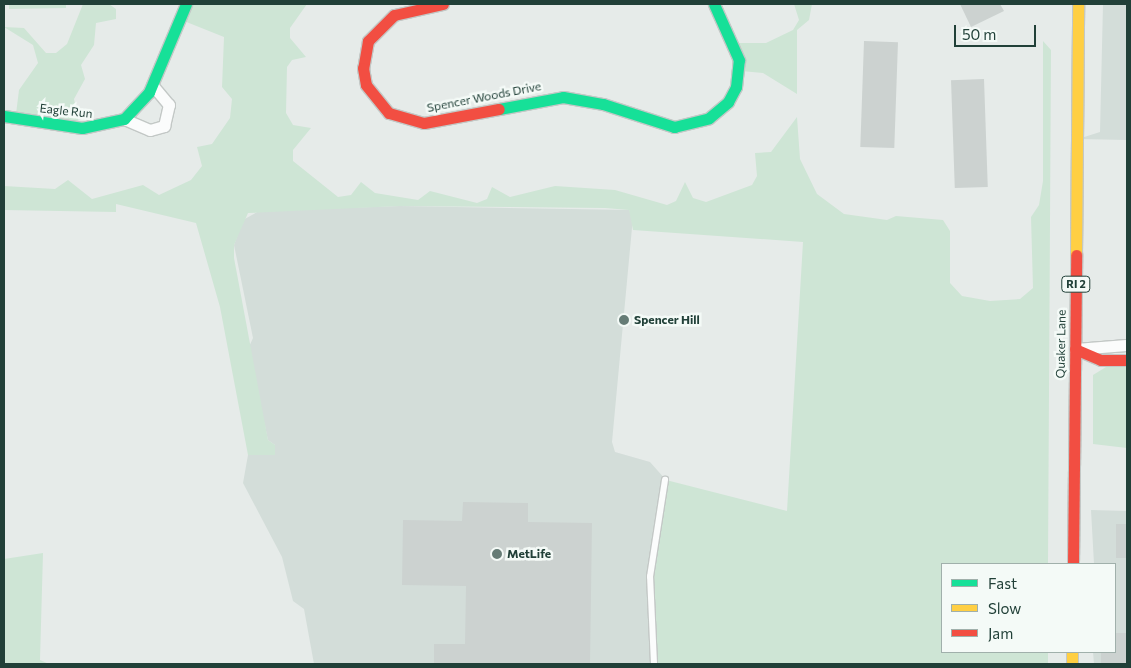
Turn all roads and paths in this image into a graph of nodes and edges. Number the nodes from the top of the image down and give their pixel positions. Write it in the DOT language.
graph roads {
  1 [pos="186,4"];
  2 [pos="443,4"];
  3 [pos="714,4"];
  4 [pos="1078,4"];
  5 [pos="152,85"];
  6 [pos="4,116"];
  7 [pos="124,119"];
  8 [pos="1127,345"];
  9 [pos="1075,349"];
  10 [pos="1127,360"];
  11 [pos="665,480"];
  12 [pos="1073,563"];
  13 [pos="654,664"];
  1 -- 5 [label="street"];
  2 -- 3 [label="street, Spencer Woods Drive"];
  4 -- 9 [label="street, Quaker Lane / RI 2"];
  5 -- 7 [label="street"];
  5 -- 7 [label="street"];
  6 -- 7 [label="street, Eagle Run"];
  8 -- 9 [label="street"];
  9 -- 10 [label="street"];
  9 -- 12 [label="street, Quaker Lane / RI 2"];
  11 -- 13 [label="lane"];
}
